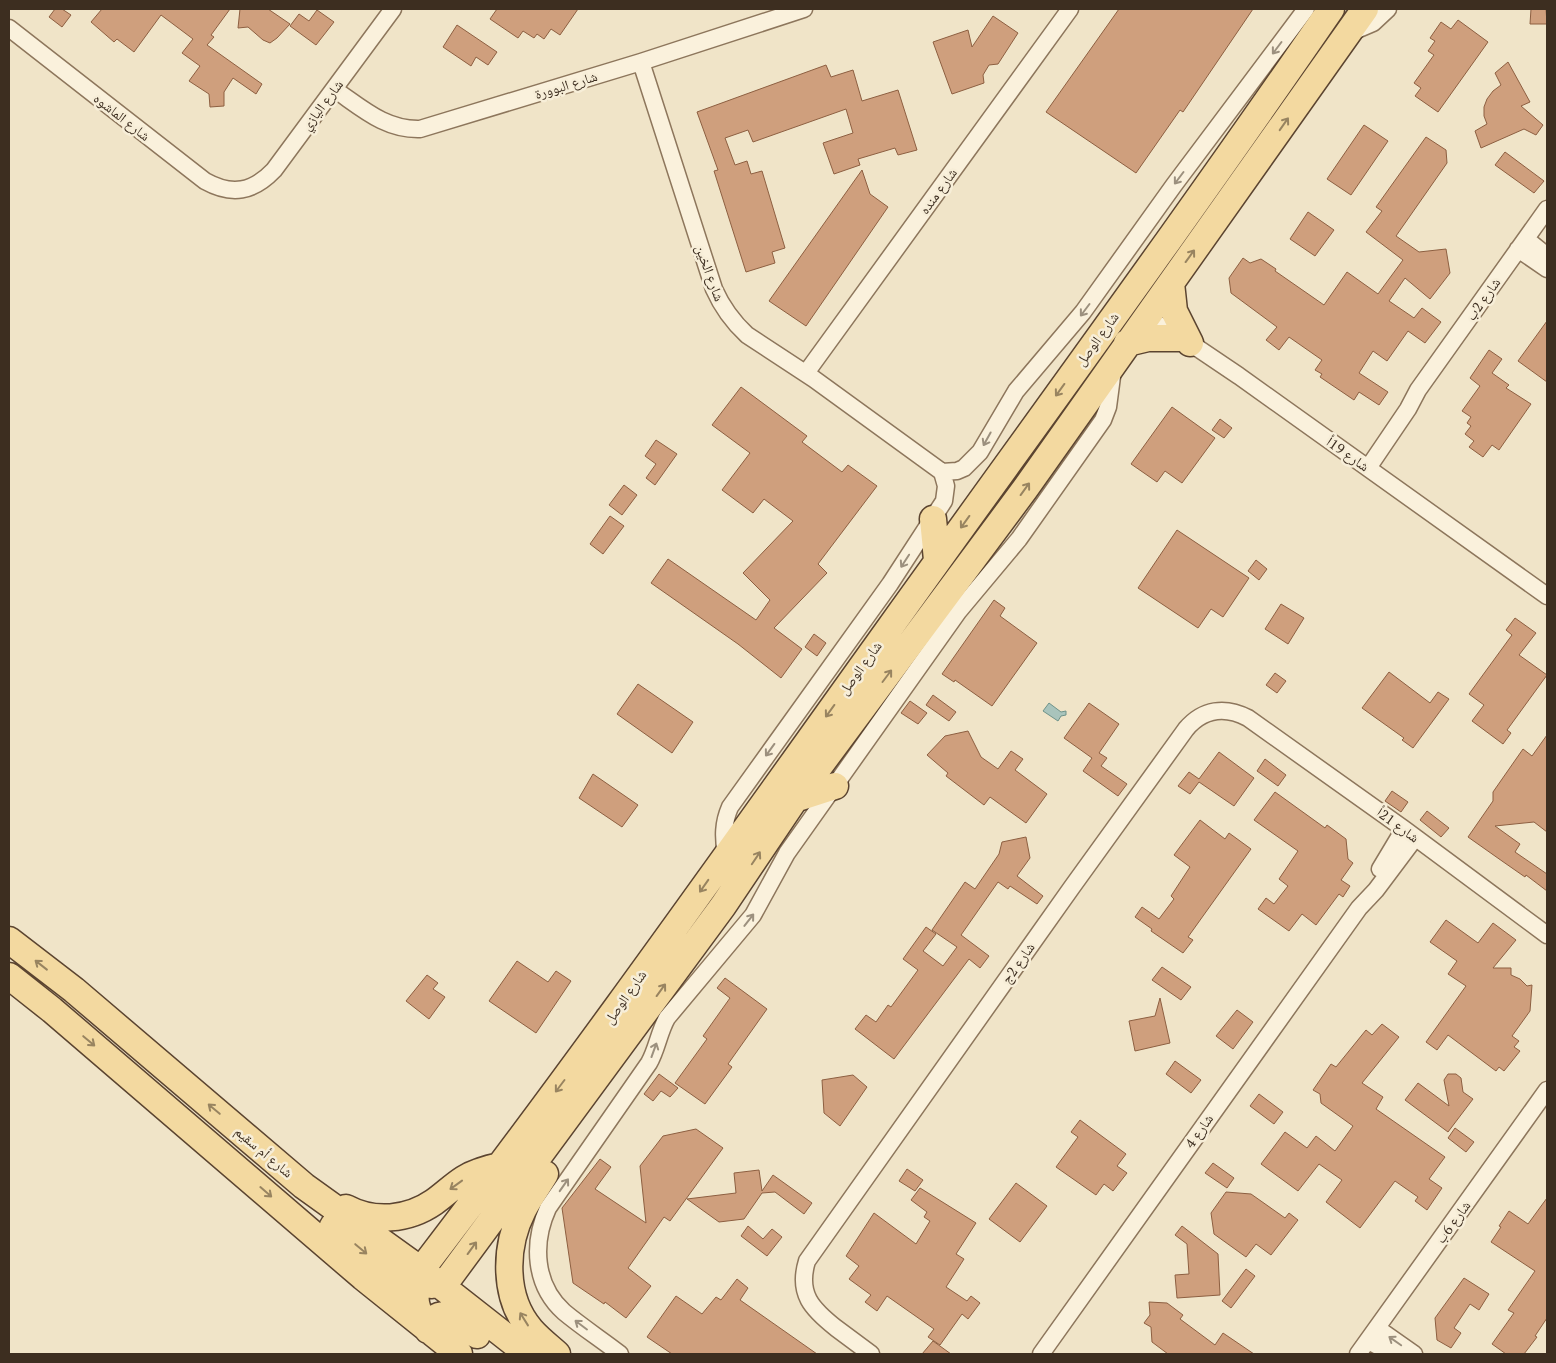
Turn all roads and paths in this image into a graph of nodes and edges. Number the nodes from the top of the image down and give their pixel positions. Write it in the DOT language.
graph roads {
  1 [pos="393,9"];
  2 [pos="804,9"];
  3 [pos="1070,9"];
  4 [pos="1306,9"];
  5 [pos="1331,9"];
  6 [pos="1364,9"];
  7 [pos="1388,9"];
  8 [pos="9,28"];
  9 [pos="1347,34"];
  10 [pos="641,62"];
  11 [pos="334,89"];
  12 [pos="242,190"];
  13 [pos="1547,209"];
  14 [pos="1171,238"];
  15 [pos="1522,244"];
  16 [pos="1547,256"];
  17 [pos="1547,269"];
  18 [pos="1170,283"];
  19 [pos="1146,317"];
  20 [pos="1186,341"];
  21 [pos="1120,353"];
  22 [pos="806,373"];
  23 [pos="1364,465"];
  24 [pos="942,472"];
  25 [pos="932,519"];
  26 [pos="938,560"];
  27 [pos="1547,596"];
  28 [pos="1248,718"];
  29 [pos="835,786"];
  30 [pos="796,799"];
  31 [pos="1410,833"];
  32 [pos="726,855"];
  33 [pos="1547,934"];
  34 [pos="9,940"];
  35 [pos="9,976"];
  36 [pos="1547,1090"];
  37 [pos="580,1099"];
  38 [pos="222,1154"];
  39 [pos="500,1166"];
  40 [pos="304,1186"];
  41 [pos="410,1272"];
  42 [pos="443,1286"];
  43 [pos="428,1330"];
  44 [pos="1372,1334"];
  45 [pos="459,1354"];
  46 [pos="502,1354"];
  47 [pos="528,1354"];
  48 [pos="557,1354"];
  49 [pos="620,1354"];
  50 [pos="871,1354"];
  51 [pos="1041,1354"];
  52 [pos="1358,1354"];
  53 [pos="1393,1354"];
  54 [pos="1414,1354"];
  1 -- 11 [label="street, شارع اليازي"];
  2 -- 10 [label="street, شارع البوورة"];
  3 -- 22 [label="street, شارع منده"];
  4 -- 24 [label="street, one-way"];
  5 -- 14 [label="main road, شارع الوصل"];
  6 -- 9 [label="main road, شارع الوصل"];
  7 -- 9 [label="street"];
  8 -- 12 [label="street, شارع الماشوه"];
  18 -- 9 [label="main road, شارع الوصل, one-way"];
  10 -- 11 [label="street, شارع البوورة"];
  10 -- 22 [label="street, شارع الخين"];
  11 -- 12 [label="street, شارع اليازي"];
  13 -- 15 [label="street, شارع 2ب"];
  14 -- 19 [label="main road"];
  14 -- 26 [label="main road, شارع الوصل, one-way"];
  15 -- 16 [label="street"];
  15 -- 17 [label="street"];
  15 -- 23 [label="street, شارع 2ب"];
  18 -- 19 [label="main road, شارع الوصل"];
  18 -- 20 [label="main road"];
  19 -- 20 [label="street, شارع 19أ"];
  19 -- 21 [label="main road, شارع الوصل"];
  20 -- 21 [label="main road"];
  20 -- 23 [label="street, شارع 19أ"];
  21 -- 29 [label="street"];
  30 -- 21 [label="main road, شارع الوصل, one-way"];
  22 -- 24 [label="street, شارع الخين"];
  23 -- 27 [label="street, شارع 19أ"];
  24 -- 25 [label="street"];
  25 -- 26 [label="main road"];
  25 -- 32 [label="street, one-way"];
  26 -- 32 [label="main road, شارع الوصل, one-way"];
  28 -- 31 [label="street, شارع 21أ"];
  28 -- 50 [label="street, شارع 2ج"];
  29 -- 30 [label="main road"];
  49 -- 29 [label="street, one-way"];
  37 -- 30 [label="main road, شارع الوصل, one-way"];
  31 -- 33 [label="street, شارع 21أ"];
  31 -- 51 [label="street, شارع 4"];
  32 -- 39 [label="main road, شارع الوصل, one-way"];
  40 -- 34 [label="main road, شارع أم سقيم, one-way"];
  35 -- 38 [label="main road, شارع أم سقيم, one-way"];
  36 -- 44 [label="street, شارع 6ب"];
  42 -- 37 [label="main road, شارع الوصل, one-way"];
  48 -- 37 [label="main road, one-way"];
  38 -- 41 [label="main road, one-way"];
  38 -- 43 [label="main road, شارع أم سقيم, one-way"];
  39 -- 40 [label="main road, one-way"];
  39 -- 41 [label="main road, شارع الوصل"];
  40 -- 41 [label="main road, شارع أم سقيم"];
  41 -- 42 [label="main road, شارع أم سقيم"];
  41 -- 43 [label="main road"];
  42 -- 47 [label="main road, شارع أم سقيم"];
  43 -- 45 [label="main road, شارع أم سقيم"];
  43 -- 46 [label="main road"];
  44 -- 52 [label="street, شارع 6ب"];
  44 -- 53 [label="street"];
  54 -- 44 [label="street, one-way"];
}
